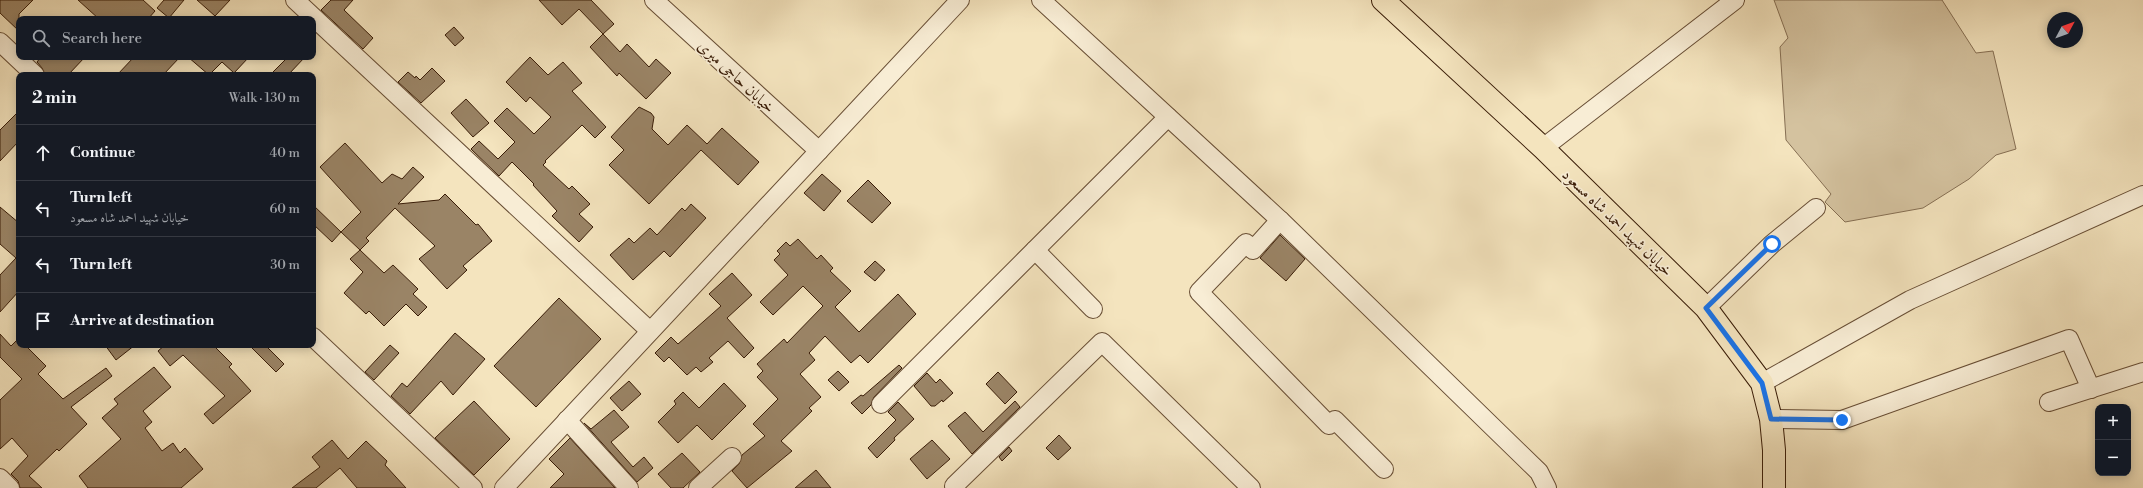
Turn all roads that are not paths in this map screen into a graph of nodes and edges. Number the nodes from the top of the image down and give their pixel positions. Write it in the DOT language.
graph roads {
  1 [pos="295,0"];
  2 [pos="654,0"];
  3 [pos="960,0"];
  4 [pos="1041,0"];
  5 [pos="1383,0"];
  6 [pos="1727,3"];
  7 [pos="312,16"];
  8 [pos="316,20"];
  9 [pos="0,42"];
  10 [pos="16,57"];
  11 [pos="19,60"];
  12 [pos="32,72"];
  13 [pos="1168,117"];
  14 [pos="1543,148"];
  15 [pos="819,151"];
  16 [pos="2143,195"];
  17 [pos="1816,208"];
  18 [pos="1280,220"];
  19 [pos="1035,250"];
  20 [pos="1706,308"];
  21 [pos="1093,309"];
  22 [pos="650,331"];
  23 [pos="316,341"];
  24 [pos="2143,372"];
  25 [pos="1762,383"];
  26 [pos="2091,389"];
  27 [pos="2049,402"];
  28 [pos="881,404"];
  29 [pos="1771,419"];
  30 [pos="567,420"];
  31 [pos="732,457"];
  32 [pos="1384,469"];
  33 [pos="0,478"];
  34 [pos="10,488"];
  35 [pos="473,488"];
  36 [pos="504,488"];
  37 [pos="629,488"];
  38 [pos="698,488"];
  39 [pos="956,488"];
  40 [pos="1251,488"];
  41 [pos="1547,488"];
  42 [pos="1774,488"];
  1 -- 7 [label="street"];
  2 -- 15 [label="street, خیابان حاجی میری"];
  3 -- 15 [label="street"];
  4 -- 13 [label="street"];
  5 -- 14 [label="main road, خیابان شهید احمد شاه مسعود"];
  6 -- 14 [label="street"];
  8 -- 22 [label="street"];
  9 -- 10 [label="street"];
  11 -- 12 [label="street"];
  13 -- 18 [label="street"];
  13 -- 19 [label="street"];
  14 -- 20 [label="main road, خیابان شهید احمد شاه مسعود"];
  15 -- 22 [label="street"];
  16 -- 25 [label="street"];
  17 -- 20 [label="street"];
  18 -- 32 [label="street"];
  18 -- 41 [label="street"];
  19 -- 21 [label="street"];
  19 -- 28 [label="street"];
  20 -- 25 [label="main road, خیابان شهید احمد شاه مسعود"];
  22 -- 30 [label="street"];
  23 -- 35 [label="street"];
  24 -- 26 [label="street"];
  25 -- 29 [label="main road, خیابان شهید احمد شاه مسعود"];
  26 -- 27 [label="street"];
  26 -- 29 [label="street"];
  29 -- 42 [label="main road, خیابان شهید احمد شاه مسعود"];
  30 -- 36 [label="street"];
  30 -- 37 [label="street"];
  31 -- 38 [label="street"];
  33 -- 34 [label="street"];
  39 -- 40 [label="street"];
}
